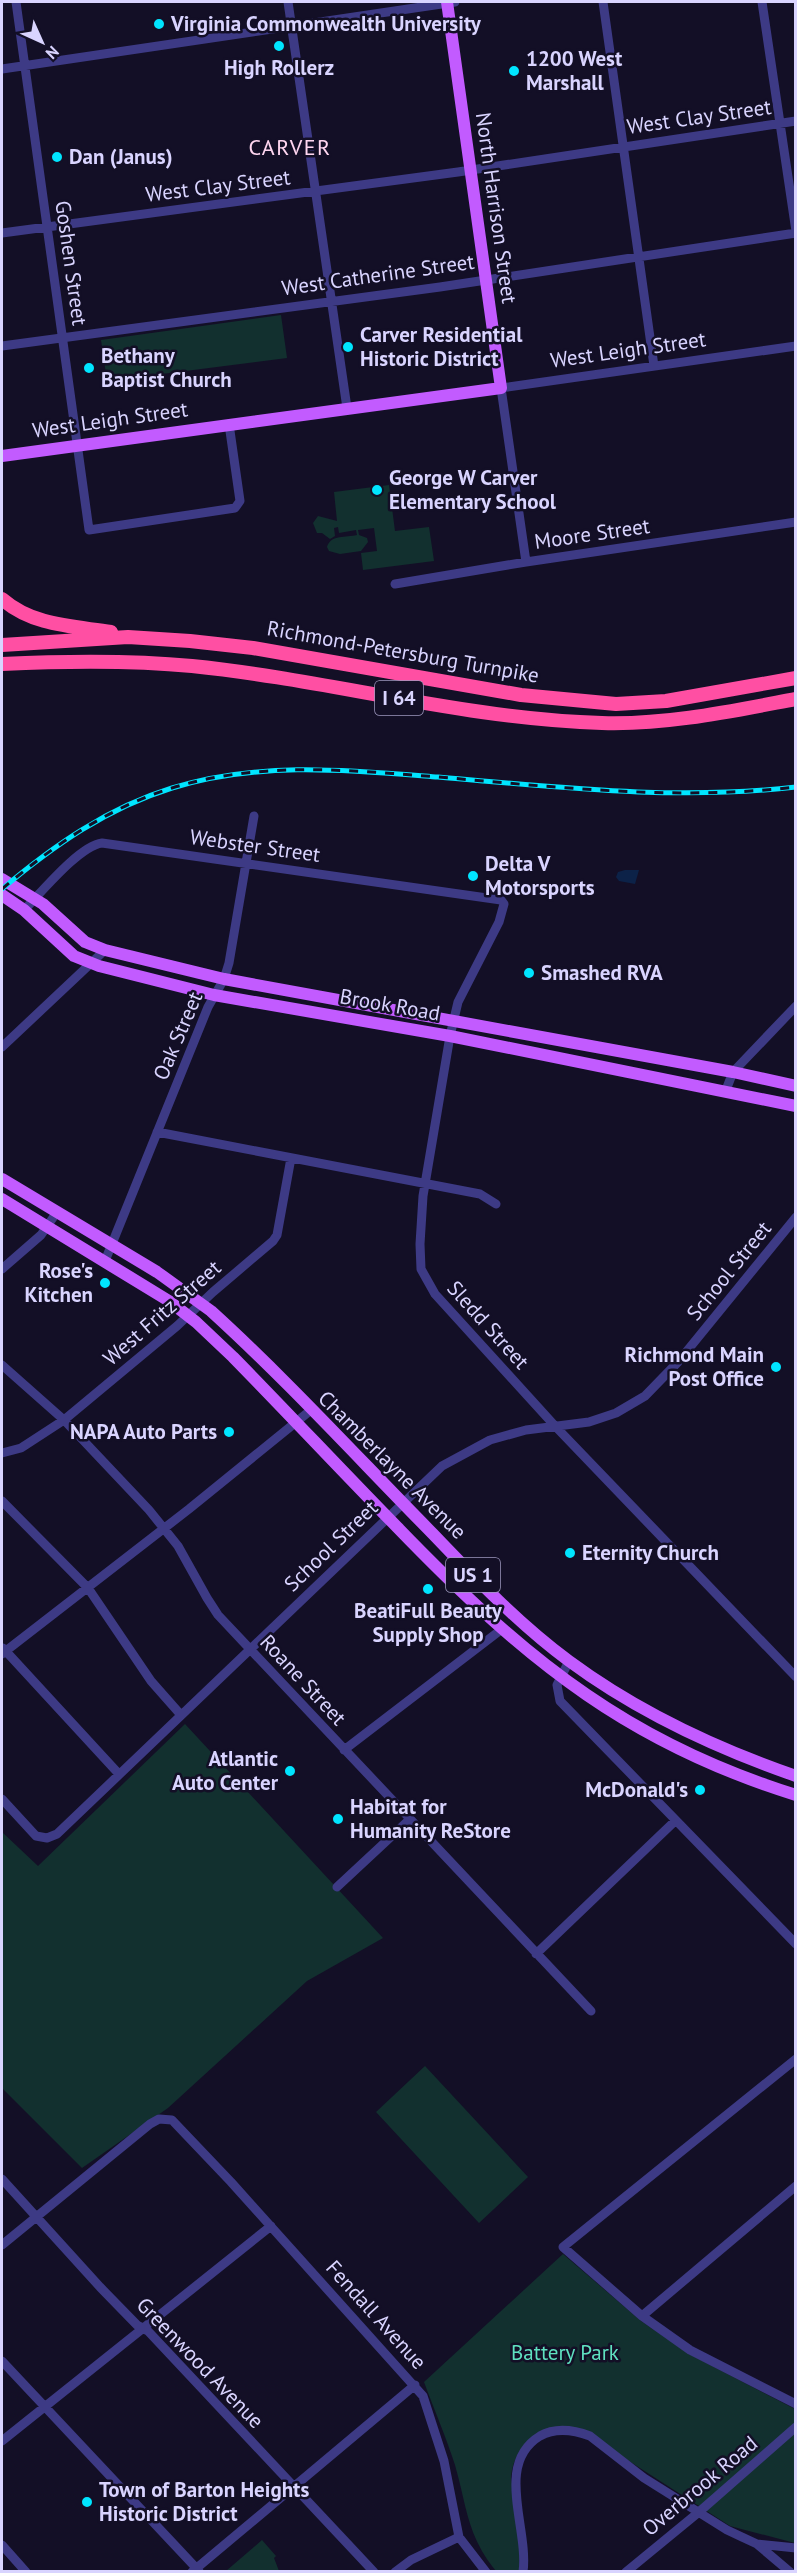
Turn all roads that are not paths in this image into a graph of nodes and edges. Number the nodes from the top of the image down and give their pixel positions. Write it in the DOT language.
graph roads {
  1 [pos="16,2"];
  2 [pos="288,2"];
  3 [pos="450,2"];
  4 [pos="603,2"];
  5 [pos="762,2"];
  6 [pos="291,26"];
  7 [pos="27,65"];
  8 [pos="2,69"];
  9 [pos="795,121"];
  10 [pos="779,123"];
  11 [pos="624,146"];
  12 [pos="470,170"];
  13 [pos="315,192"];
  14 [pos="48,226"];
  15 [pos="795,232"];
  16 [pos="2,233"];
  17 [pos="639,256"];
  18 [pos="486,279"];
  19 [pos="331,300"];
  20 [pos="63,337"];
  21 [pos="2,346"];
  22 [pos="795,346"];
  23 [pos="654,366"];
  24 [pos="501,388"];
  25 [pos="347,408"];
  26 [pos="229,424"];
  27 [pos="76,444"];
  28 [pos="2,456"];
  29 [pos="795,522"];
  30 [pos="526,562"];
  31 [pos="395,584"];
  32 [pos="2,599"];
  33 [pos="128,637"];
  34 [pos="2,645"];
  35 [pos="2,664"];
  36 [pos="795,678"];
  37 [pos="795,699"];
  38 [pos="254,816"];
  39 [pos="247,863"];
  40 [pos="2,879"];
  41 [pos="2,895"];
  42 [pos="35,899"];
  43 [pos="504,904"];
  44 [pos="24,910"];
  45 [pos="105,950"];
  46 [pos="90,964"];
  47 [pos="224,980"];
  48 [pos="214,995"];
  49 [pos="795,1006"];
  50 [pos="453,1021"];
  51 [pos="450,1036"];
  52 [pos="2,1047"];
  53 [pos="733,1072"];
  54 [pos="795,1086"];
  55 [pos="726,1090"];
  56 [pos="795,1106"];
  57 [pos="157,1132"];
  58 [pos="291,1158"];
  59 [pos="2,1179"];
  60 [pos="425,1184"];
  61 [pos="2,1199"];
  62 [pos="496,1204"];
  63 [pos="57,1212"];
  64 [pos="795,1217"];
  65 [pos="47,1227"];
  66 [pos="111,1245"];
  67 [pos="105,1261"];
  68 [pos="2,1269"];
  69 [pos="202,1303"];
  70 [pos="189,1316"];
  71 [pos="2,1365"];
  72 [pos="311,1410"];
  73 [pos="64,1420"];
  74 [pos="296,1422"];
  75 [pos="555,1426"];
  76 [pos="2,1453"];
  77 [pos="2,1501"];
  78 [pos="402,1503"];
  79 [pos="387,1518"];
  80 [pos="163,1527"];
  81 [pos="88,1588"];
  82 [pos="502,1629"];
  83 [pos="249,1649"];
  84 [pos="3,1650"];
  85 [pos="569,1661"];
  86 [pos="560,1676"];
  87 [pos="795,1677"];
  88 [pos="182,1715"];
  89 [pos="344,1750"];
  90 [pos="118,1773"];
  91 [pos="795,1776"];
  92 [pos="795,1795"];
  93 [pos="2,1799"];
  94 [pos="409,1820"];
  95 [pos="675,1821"];
  96 [pos="337,1887"];
  97 [pos="795,1944"];
  98 [pos="536,1954"];
  99 [pos="591,2011"];
  100 [pos="795,2059"];
  101 [pos="2,2179"];
  102 [pos="795,2186"];
  103 [pos="36,2216"];
  104 [pos="271,2226"];
  105 [pos="2,2245"];
  106 [pos="642,2316"];
  107 [pos="143,2328"];
  108 [pos="2,2361"];
  109 [pos="415,2385"];
  110 [pos="795,2404"];
  111 [pos="44,2406"];
  112 [pos="795,2427"];
  113 [pos="2,2441"];
  114 [pos="294,2486"];
  115 [pos="699,2512"];
  116 [pos="459,2537"];
  117 [pos="757,2544"];
  118 [pos="2,2545"];
  119 [pos="795,2548"];
  120 [pos="196,2570"];
  121 [pos="26,2571"];
  122 [pos="374,2571"];
  123 [pos="395,2571"];
  124 [pos="486,2571"];
  125 [pos="523,2571"];
  126 [pos="626,2571"];
  127 [pos="790,2571"];
  1 -- 7 [label="street, Goshen Street"];
  2 -- 6 [label="street"];
  3 -- 6 [label="street"];
  3 -- 12 [label="main road, North Harrison Street"];
  4 -- 11 [label="street"];
  5 -- 10 [label="street"];
  6 -- 7 [label="street"];
  6 -- 13 [label="street"];
  7 -- 8 [label="street"];
  7 -- 14 [label="street, Goshen Street"];
  9 -- 10 [label="street, West Clay Street"];
  10 -- 11 [label="street, West Clay Street"];
  10 -- 15 [label="street"];
  11 -- 12 [label="street, West Clay Street"];
  11 -- 17 [label="street"];
  12 -- 13 [label="street, West Clay Street"];
  12 -- 18 [label="main road, North Harrison Street"];
  13 -- 14 [label="street, West Clay Street"];
  13 -- 19 [label="street"];
  14 -- 16 [label="street, West Clay Street"];
  14 -- 20 [label="street, Goshen Street"];
  15 -- 17 [label="street, West Catherine Street"];
  17 -- 18 [label="street, West Catherine Street"];
  17 -- 23 [label="street"];
  18 -- 19 [label="street, West Catherine Street"];
  18 -- 24 [label="main road, North Harrison Street"];
  19 -- 20 [label="street, West Catherine Street"];
  19 -- 25 [label="street"];
  20 -- 21 [label="street, West Catherine Street"];
  20 -- 27 [label="street, Goshen Street"];
  22 -- 23 [label="street, West Leigh Street"];
  23 -- 24 [label="street, West Leigh Street"];
  24 -- 25 [label="main road, West Leigh Street"];
  24 -- 30 [label="street, North Harrison Street"];
  25 -- 26 [label="main road, West Leigh Street"];
  26 -- 27 [label="main road, West Leigh Street"];
  26 -- 27 [label="street, Goshen Street"];
  27 -- 28 [label="main road, West Leigh Street"];
  29 -- 30 [label="street, Moore Street"];
  30 -- 31 [label="street, Moore Street"];
  32 -- 33 [label="highway"];
  33 -- 34 [label="highway, Richmond-Petersburg Turnpike / I 64"];
  33 -- 36 [label="highway, Richmond-Petersburg Turnpike / I 64"];
  35 -- 37 [label="highway, Richmond-Petersburg Turnpike / I 64"];
  38 -- 39 [label="street, Oak Street"];
  39 -- 42 [label="street, Webster Street"];
  39 -- 43 [label="street, Webster Street"];
  39 -- 47 [label="street, Oak Street"];
  40 -- 42 [label="main road, Brook Road"];
  41 -- 44 [label="main road, Brook Road"];
  42 -- 44 [label="street, Webster Street"];
  42 -- 45 [label="main road, Brook Road"];
  43 -- 50 [label="street, Sledd Street"];
  44 -- 46 [label="main road, Brook Road"];
  45 -- 46 [label="street"];
  45 -- 47 [label="main road, Brook Road"];
  46 -- 48 [label="main road, Brook Road"];
  46 -- 52 [label="street"];
  47 -- 48 [label="street, Oak Street"];
  47 -- 50 [label="main road, Brook Road"];
  48 -- 51 [label="main road, Brook Road"];
  48 -- 57 [label="street, Oak Street"];
  49 -- 53 [label="street"];
  50 -- 51 [label="street, Sledd Street"];
  50 -- 53 [label="main road, Brook Road"];
  51 -- 55 [label="main road, Brook Road"];
  51 -- 60 [label="street, Sledd Street"];
  53 -- 54 [label="main road, Brook Road"];
  53 -- 55 [label="street"];
  55 -- 56 [label="main road, Brook Road"];
  57 -- 58 [label="street"];
  57 -- 66 [label="street, Oak Street"];
  58 -- 60 [label="street"];
  58 -- 69 [label="street, West Fritz Street"];
  59 -- 63 [label="main road, Chamberlayne Avenue / US 1"];
  60 -- 62 [label="street"];
  60 -- 75 [label="street, Sledd Street"];
  61 -- 65 [label="main road, Chamberlayne Avenue / US 1"];
  63 -- 65 [label="street"];
  63 -- 66 [label="main road, Chamberlayne Avenue / US 1"];
  64 -- 75 [label="street, School Street"];
  65 -- 67 [label="main road, Chamberlayne Avenue / US 1"];
  65 -- 68 [label="street"];
  66 -- 67 [label="street, Oak Street"];
  66 -- 69 [label="main road, Chamberlayne Avenue / US 1"];
  67 -- 70 [label="main road, Chamberlayne Avenue / US 1"];
  69 -- 70 [label="street, West Fritz Street"];
  69 -- 72 [label="main road, Chamberlayne Avenue / US 1"];
  70 -- 73 [label="street, West Fritz Street"];
  70 -- 74 [label="main road, Chamberlayne Avenue / US 1"];
  71 -- 73 [label="street, Roane Street"];
  72 -- 74 [label="street"];
  72 -- 78 [label="main road, Chamberlayne Avenue / US 1"];
  73 -- 76 [label="street, West Fritz Street"];
  73 -- 80 [label="street, Roane Street"];
  74 -- 79 [label="main road, Chamberlayne Avenue / US 1"];
  74 -- 80 [label="street"];
  75 -- 78 [label="street, School Street"];
  75 -- 87 [label="street, Sledd Street"];
  77 -- 81 [label="street"];
  78 -- 79 [label="street, School Street"];
  78 -- 85 [label="main road, Chamberlayne Avenue / US 1"];
  79 -- 82 [label="main road, Chamberlayne Avenue / US 1"];
  79 -- 83 [label="street, School Street"];
  80 -- 81 [label="street"];
  80 -- 83 [label="street, Roane Street"];
  81 -- 84 [label="street"];
  81 -- 88 [label="street"];
  82 -- 86 [label="main road, Chamberlayne Avenue / US 1"];
  82 -- 89 [label="street"];
  83 -- 88 [label="street, School Street"];
  83 -- 89 [label="street, Roane Street"];
  84 -- 90 [label="street"];
  85 -- 86 [label="street"];
  85 -- 91 [label="main road, Chamberlayne Avenue / US 1"];
  86 -- 92 [label="main road, Chamberlayne Avenue / US 1"];
  86 -- 95 [label="street"];
  88 -- 90 [label="street, School Street"];
  89 -- 94 [label="street, Roane Street"];
  90 -- 93 [label="street, School Street"];
  94 -- 96 [label="street"];
  94 -- 98 [label="street, Roane Street"];
  95 -- 97 [label="street"];
  95 -- 98 [label="street"];
  98 -- 99 [label="street, Roane Street"];
  100 -- 106 [label="street"];
  101 -- 103 [label="street, Greenwood Avenue"];
  102 -- 106 [label="street"];
  103 -- 104 [label="street, Fendall Avenue"];
  103 -- 105 [label="street"];
  103 -- 107 [label="street, Greenwood Avenue"];
  104 -- 107 [label="street"];
  104 -- 109 [label="street, Fendall Avenue"];
  106 -- 110 [label="street"];
  107 -- 111 [label="street"];
  107 -- 114 [label="street, Greenwood Avenue"];
  108 -- 111 [label="street"];
  109 -- 114 [label="street"];
  109 -- 116 [label="street, Fendall Avenue"];
  111 -- 113 [label="street"];
  111 -- 120 [label="street"];
  112 -- 115 [label="street, Overbrook Road"];
  114 -- 120 [label="street"];
  114 -- 122 [label="street, Greenwood Avenue"];
  115 -- 117 [label="street"];
  115 -- 125 [label="street"];
  115 -- 126 [label="street, Overbrook Road"];
  116 -- 123 [label="street"];
  116 -- 124 [label="street, Fendall Avenue"];
  117 -- 119 [label="street"];
  117 -- 127 [label="street"];
  118 -- 121 [label="street"];
}
